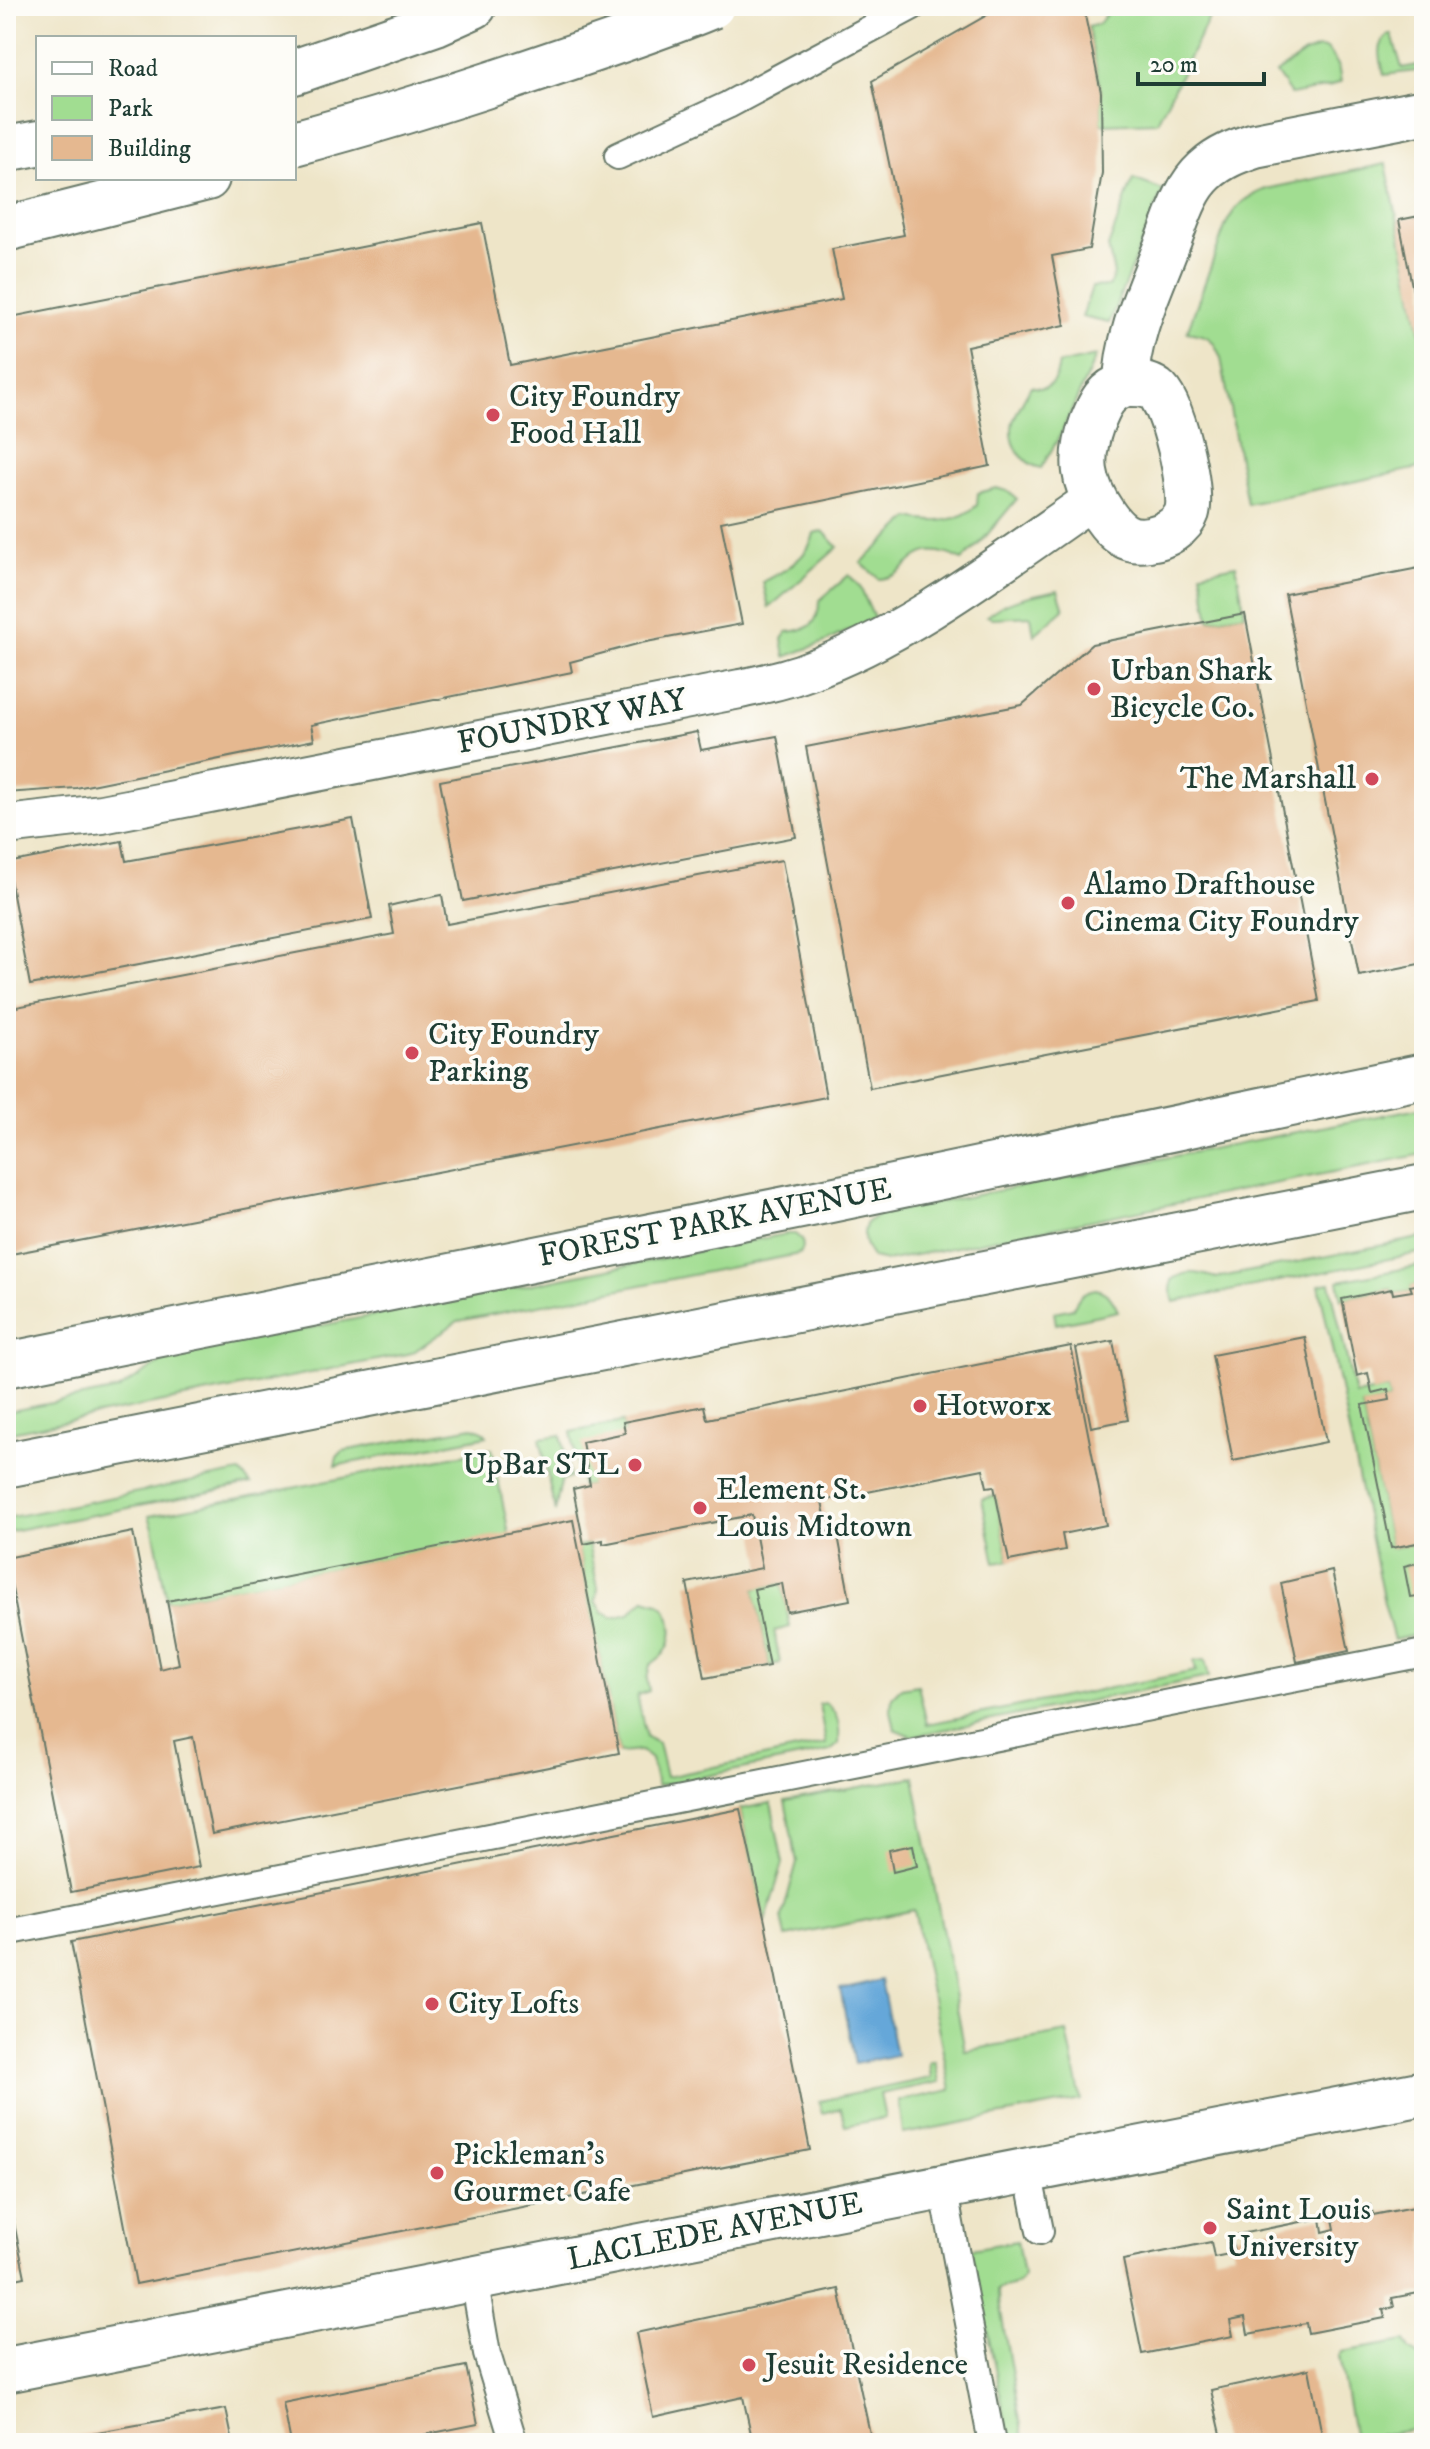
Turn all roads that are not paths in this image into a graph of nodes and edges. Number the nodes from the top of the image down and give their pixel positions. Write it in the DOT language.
graph roads {
  1 [pos="474,6"];
  2 [pos="712,6"];
  3 [pos="913,6"];
  4 [pos="296,71"];
  5 [pos="1424,112"];
  6 [pos="296,142"];
  7 [pos="36,143"];
  8 [pos="6,149"];
  9 [pos="296,155"];
  10 [pos="618,156"];
  11 [pos="139,180"];
  12 [pos="199,180"];
  13 [pos="6,208"];
  14 [pos="6,229"];
  15 [pos="1126,384"];
  16 [pos="1093,499"];
  17 [pos="6,825"];
  18 [pos="1424,1076"];
  19 [pos="1424,1187"];
  20 [pos="6,1365"];
  21 [pos="6,1465"];
  22 [pos="1424,1653"];
  23 [pos="6,1932"];
  24 [pos="1424,2093"];
  25 [pos="1028,2171"];
  26 [pos="943,2187"];
  27 [pos="1040,2231"];
  28 [pos="474,2279"];
  29 [pos="6,2370"];
  30 [pos="514,2443"];
  31 [pos="992,2443"];
  1 -- 4 [label="main road"];
  2 -- 6 [label="main road, bridge"];
  2 -- 9 [label="main road"];
  3 -- 10 [label="lane"];
  5 -- 15 [label="main road"];
  7 -- 8 [label="main road"];
  11 -- 13 [label="main road"];
  12 -- 14 [label="main road"];
  15 -- 16 [label="main road"];
  15 -- 16 [label="main road"];
  16 -- 17 [label="street, FOUNDRY WAY"];
  18 -- 20 [label="main road, FOREST PARK AVENUE"];
  19 -- 21 [label="main road"];
  22 -- 23 [label="lane"];
  24 -- 25 [label="main road, LACLEDE AVENUE"];
  25 -- 26 [label="main road, LACLEDE AVENUE"];
  25 -- 27 [label="lane"];
  26 -- 28 [label="main road, LACLEDE AVENUE"];
  26 -- 31 [label="lane"];
  28 -- 29 [label="main road, LACLEDE AVENUE"];
  28 -- 30 [label="lane"];
}
